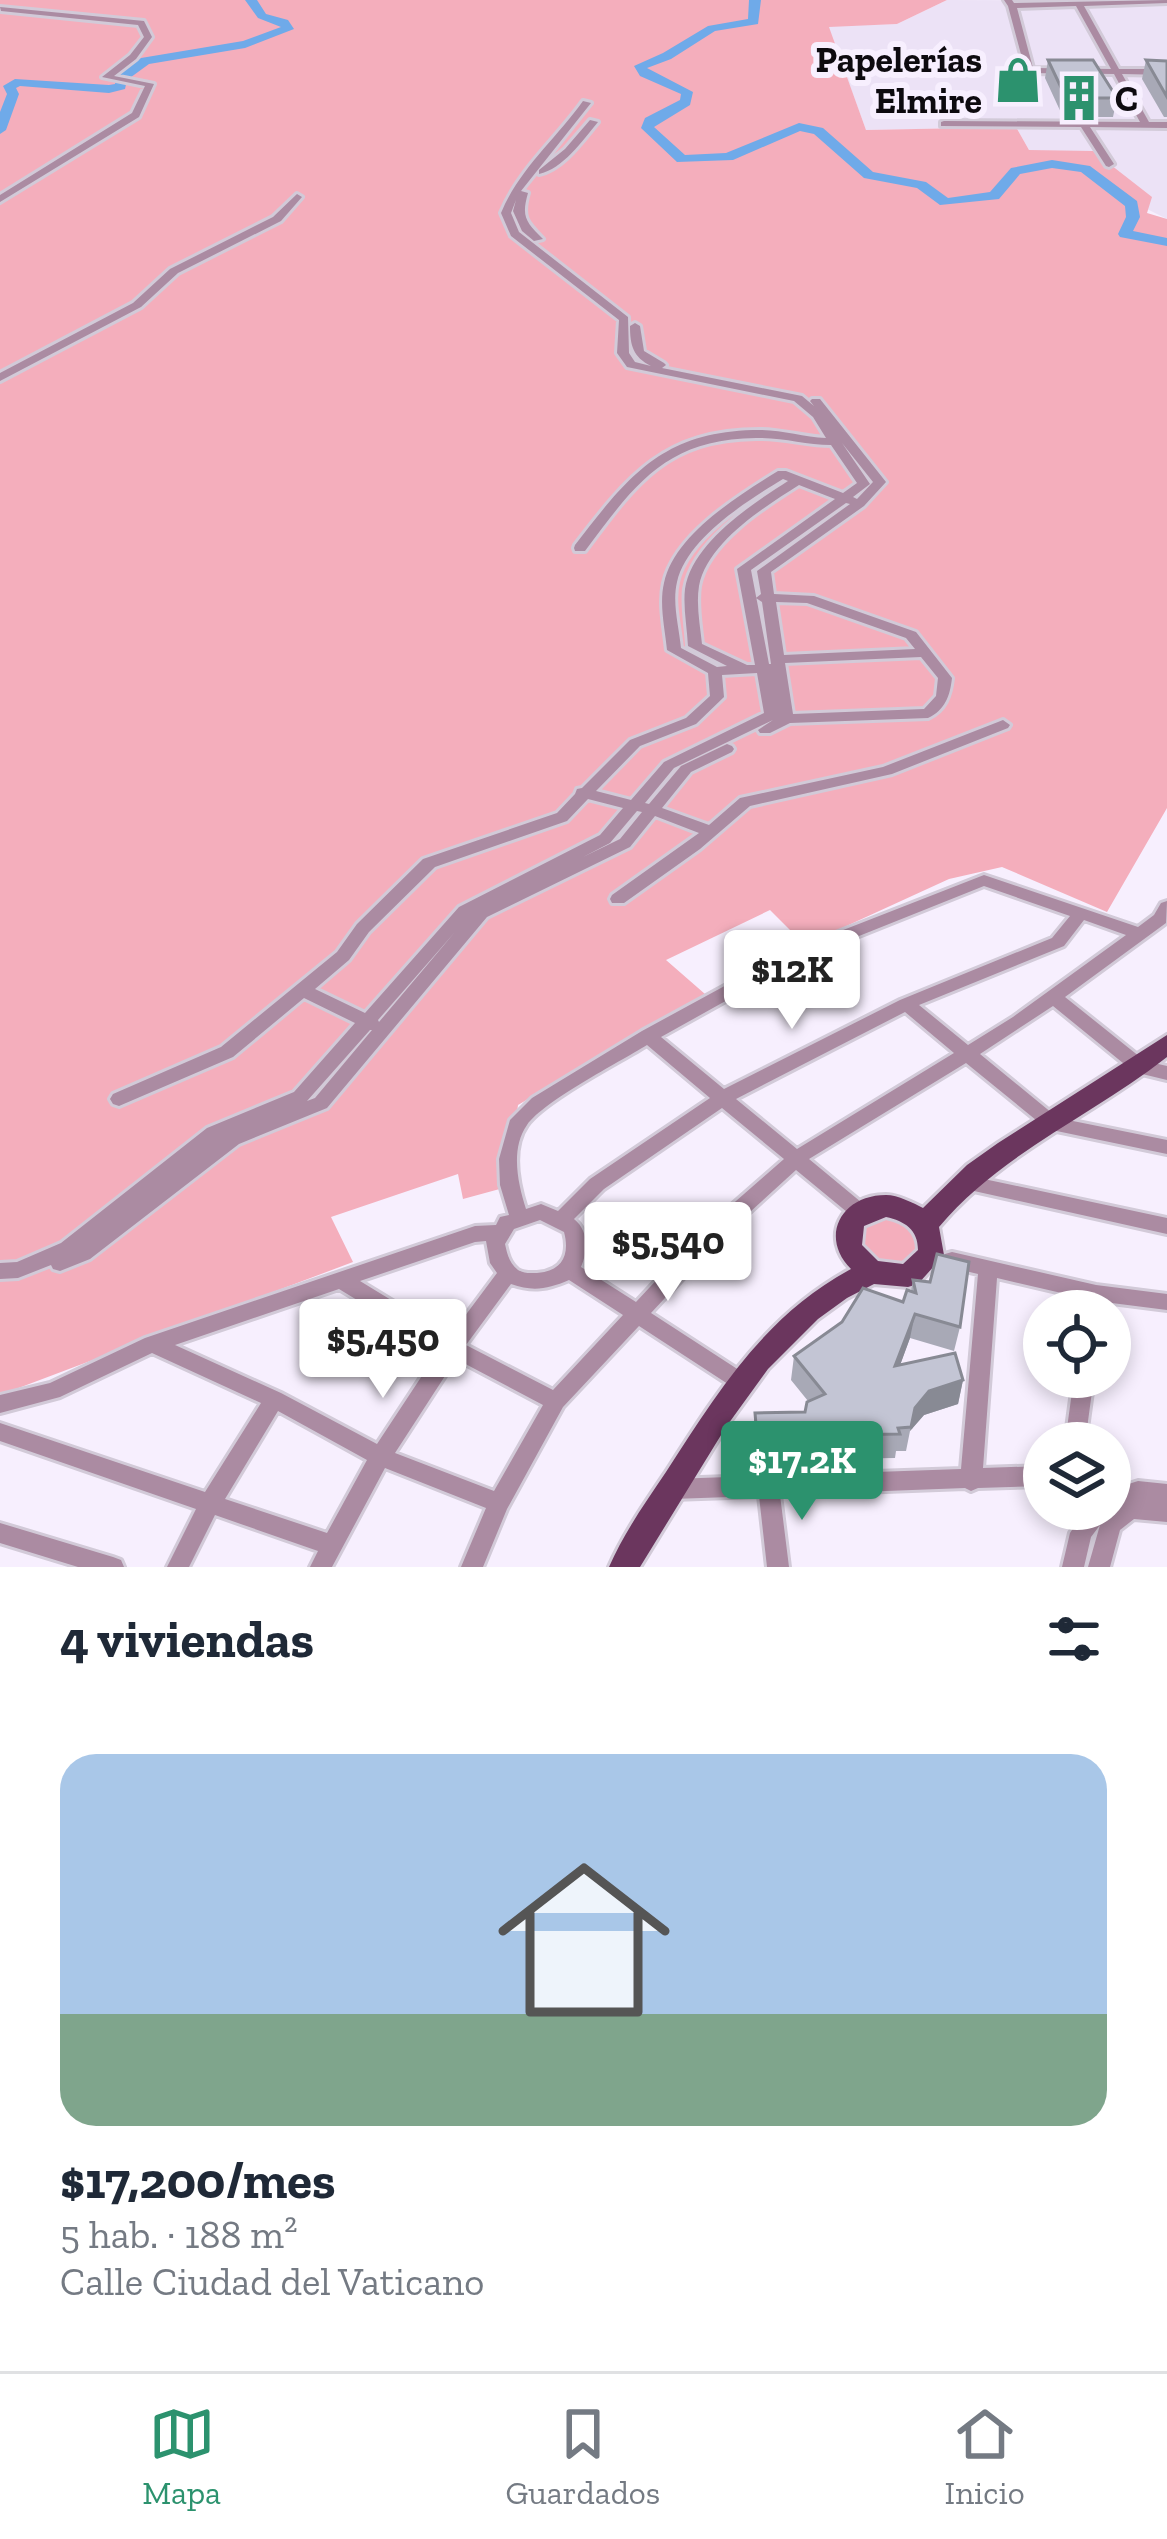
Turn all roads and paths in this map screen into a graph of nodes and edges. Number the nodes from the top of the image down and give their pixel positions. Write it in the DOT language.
graph roads {
  1 [pos="1167,1"];
  2 [pos="1010,3"];
  3 [pos="1079,4"];
  4 [pos="1,9"];
  5 [pos="1119,72"];
  6 [pos="1167,72"];
  7 [pos="586,103"];
  8 [pos="593,122"];
  9 [pos="944,124"];
  10 [pos="1084,124"];
  11 [pos="1146,125"];
  12 [pos="1167,125"];
  13 [pos="1109,164"];
  14 [pos="297,197"];
  15 [pos="0,199"];
  16 [pos="0,377"];
  17 [pos="842,440"];
  18 [pos="796,481"];
  19 [pos="853,501"];
  20 [pos="580,548"];
  21 [pos="767,598"];
  22 [pos="748,599"];
  23 [pos="924,653"];
  24 [pos="775,665"];
  25 [pos="744,668"];
  26 [pos="715,671"];
  27 [pos="787,719"];
  28 [pos="1003,725"];
  29 [pos="582,793"];
  30 [pos="633,805"];
  31 [pos="653,810"];
  32 [pos="710,830"];
  33 [pos="618,899"];
  34 [pos="1079,915"];
  35 [pos="1165,916"];
  36 [pos="1140,934"];
  37 [pos="305,991"];
  38 [pos="1054,997"];
  39 [pos="906,1004"];
  40 [pos="375,1025"];
  41 [pos="647,1036"];
  42 [pos="1167,1044"];
  43 [pos="970,1052"];
  44 [pos="1140,1067"];
  45 [pos="1167,1073"];
  46 [pos="723,1097"];
  47 [pos="118,1099"];
  48 [pos="1053,1124"];
  49 [pos="1167,1147"];
  50 [pos="797,1158"];
  51 [pos="964,1182"];
  52 [pos="860,1213"];
  53 [pos="519,1216"];
  54 [pos="926,1216"];
  55 [pos="562,1219"];
  56 [pos="1167,1226"];
  57 [pos="499,1233"];
  58 [pos="932,1255"];
  59 [pos="988,1268"];
  60 [pos="570,1270"];
  61 [pos="858,1272"];
  62 [pos="507,1274"];
  63 [pos="0,1275"];
  64 [pos="340,1280"];
  65 [pos="1057,1290"];
  66 [pos="1131,1302"];
  67 [pos="1167,1302"];
  68 [pos="632,1315"];
  69 [pos="152,1344"];
  70 [pos="451,1347"];
  71 [pos="738,1380"];
  72 [pos="274,1399"];
  73 [pos="556,1402"];
  74 [pos="0,1404"];
  75 [pos="0,1432"];
  76 [pos="380,1457"];
  77 [pos="1023,1477"];
  78 [pos="971,1481"];
  79 [pos="768,1486"];
  80 [pos="672,1489"];
  81 [pos="1131,1493"];
  82 [pos="1167,1494"];
  83 [pos="499,1503"];
  84 [pos="208,1504"];
  85 [pos="1167,1512"];
  86 [pos="1083,1530"];
  87 [pos="0,1532"];
  88 [pos="331,1545"];
  89 [pos="113,1567"];
  90 [pos="178,1567"];
  91 [pos="321,1567"];
  92 [pos="472,1567"];
  93 [pos="624,1567"];
  94 [pos="778,1567"];
  95 [pos="1073,1567"];
  96 [pos="1099,1567"];
  1 -- 3 [label="street"];
  2 -- 3 [label="street"];
  2 -- 5 [label="street"];
  3 -- 5 [label="street"];
  4 -- 15 [label="street"];
  5 -- 6 [label="street"];
  5 -- 11 [label="street"];
  7 -- 17 [label="street"];
  8 -- 17 [label="street"];
  9 -- 10 [label="street"];
  10 -- 11 [label="street"];
  10 -- 13 [label="street"];
  11 -- 12 [label="street"];
  14 -- 16 [label="street"];
  17 -- 19 [label="street"];
  17 -- 20 [label="street"];
  18 -- 19 [label="street"];
  18 -- 25 [label="street"];
  18 -- 26 [label="street"];
  19 -- 21 [label="street"];
  19 -- 22 [label="street"];
  21 -- 22 [label="street"];
  21 -- 23 [label="street"];
  21 -- 24 [label="street"];
  22 -- 24 [label="street"];
  23 -- 24 [label="street"];
  23 -- 27 [label="street"];
  24 -- 25 [label="street"];
  24 -- 27 [label="street"];
  24 -- 30 [label="street"];
  25 -- 26 [label="street"];
  26 -- 29 [label="street"];
  27 -- 31 [label="street"];
  28 -- 32 [label="street"];
  29 -- 30 [label="street"];
  29 -- 37 [label="street"];
  30 -- 31 [label="street"];
  30 -- 40 [label="street"];
  31 -- 32 [label="street"];
  31 -- 40 [label="street"];
  32 -- 33 [label="street"];
  34 -- 36 [label="street"];
  34 -- 39 [label="street"];
  34 -- 41 [label="street"];
  35 -- 36 [label="street"];
  36 -- 38 [label="street"];
  37 -- 40 [label="street"];
  37 -- 47 [label="street"];
  38 -- 43 [label="street"];
  38 -- 44 [label="street"];
  39 -- 43 [label="street"];
  39 -- 46 [label="street"];
  40 -- 63 [label="street"];
  41 -- 46 [label="street"];
  41 -- 53 [label="street"];
  42 -- 44 [label="main road"];
  43 -- 48 [label="street"];
  43 -- 50 [label="street"];
  44 -- 45 [label="street"];
  44 -- 48 [label="main road"];
  46 -- 50 [label="street"];
  46 -- 55 [label="street"];
  48 -- 49 [label="street"];
  48 -- 51 [label="main road"];
  50 -- 52 [label="street"];
  50 -- 68 [label="street"];
  51 -- 54 [label="main road"];
  51 -- 56 [label="street"];
  52 -- 54 [label="main road"];
  52 -- 61 [label="main road"];
  53 -- 55 [label="street"];
  53 -- 57 [label="street"];
  54 -- 58 [label="main road"];
  55 -- 60 [label="street"];
  57 -- 62 [label="street"];
  57 -- 64 [label="street"];
  58 -- 59 [label="street"];
  58 -- 61 [label="main road"];
  59 -- 65 [label="street"];
  59 -- 78 [label="street"];
  60 -- 62 [label="street"];
  60 -- 68 [label="street"];
  61 -- 71 [label="main road"];
  62 -- 70 [label="street"];
  64 -- 69 [label="street"];
  64 -- 70 [label="street"];
  66 -- 67 [label="street"];
  68 -- 71 [label="street"];
  68 -- 73 [label="street"];
  69 -- 72 [label="street"];
  69 -- 74 [label="street"];
  70 -- 73 [label="street"];
  70 -- 76 [label="street"];
  71 -- 80 [label="main road"];
  72 -- 76 [label="street"];
  72 -- 84 [label="street"];
  73 -- 83 [label="street"];
  75 -- 84 [label="street"];
  76 -- 83 [label="street"];
  76 -- 88 [label="street"];
  77 -- 78 [label="street"];
  78 -- 79 [label="street"];
  79 -- 80 [label="street"];
  79 -- 94 [label="street"];
  80 -- 93 [label="main road"];
  81 -- 82 [label="street"];
  83 -- 92 [label="street"];
  84 -- 88 [label="street"];
  84 -- 90 [label="street"];
  85 -- 96 [label="street"];
  86 -- 95 [label="street"];
  87 -- 89 [label="street"];
  88 -- 91 [label="street"];
}
